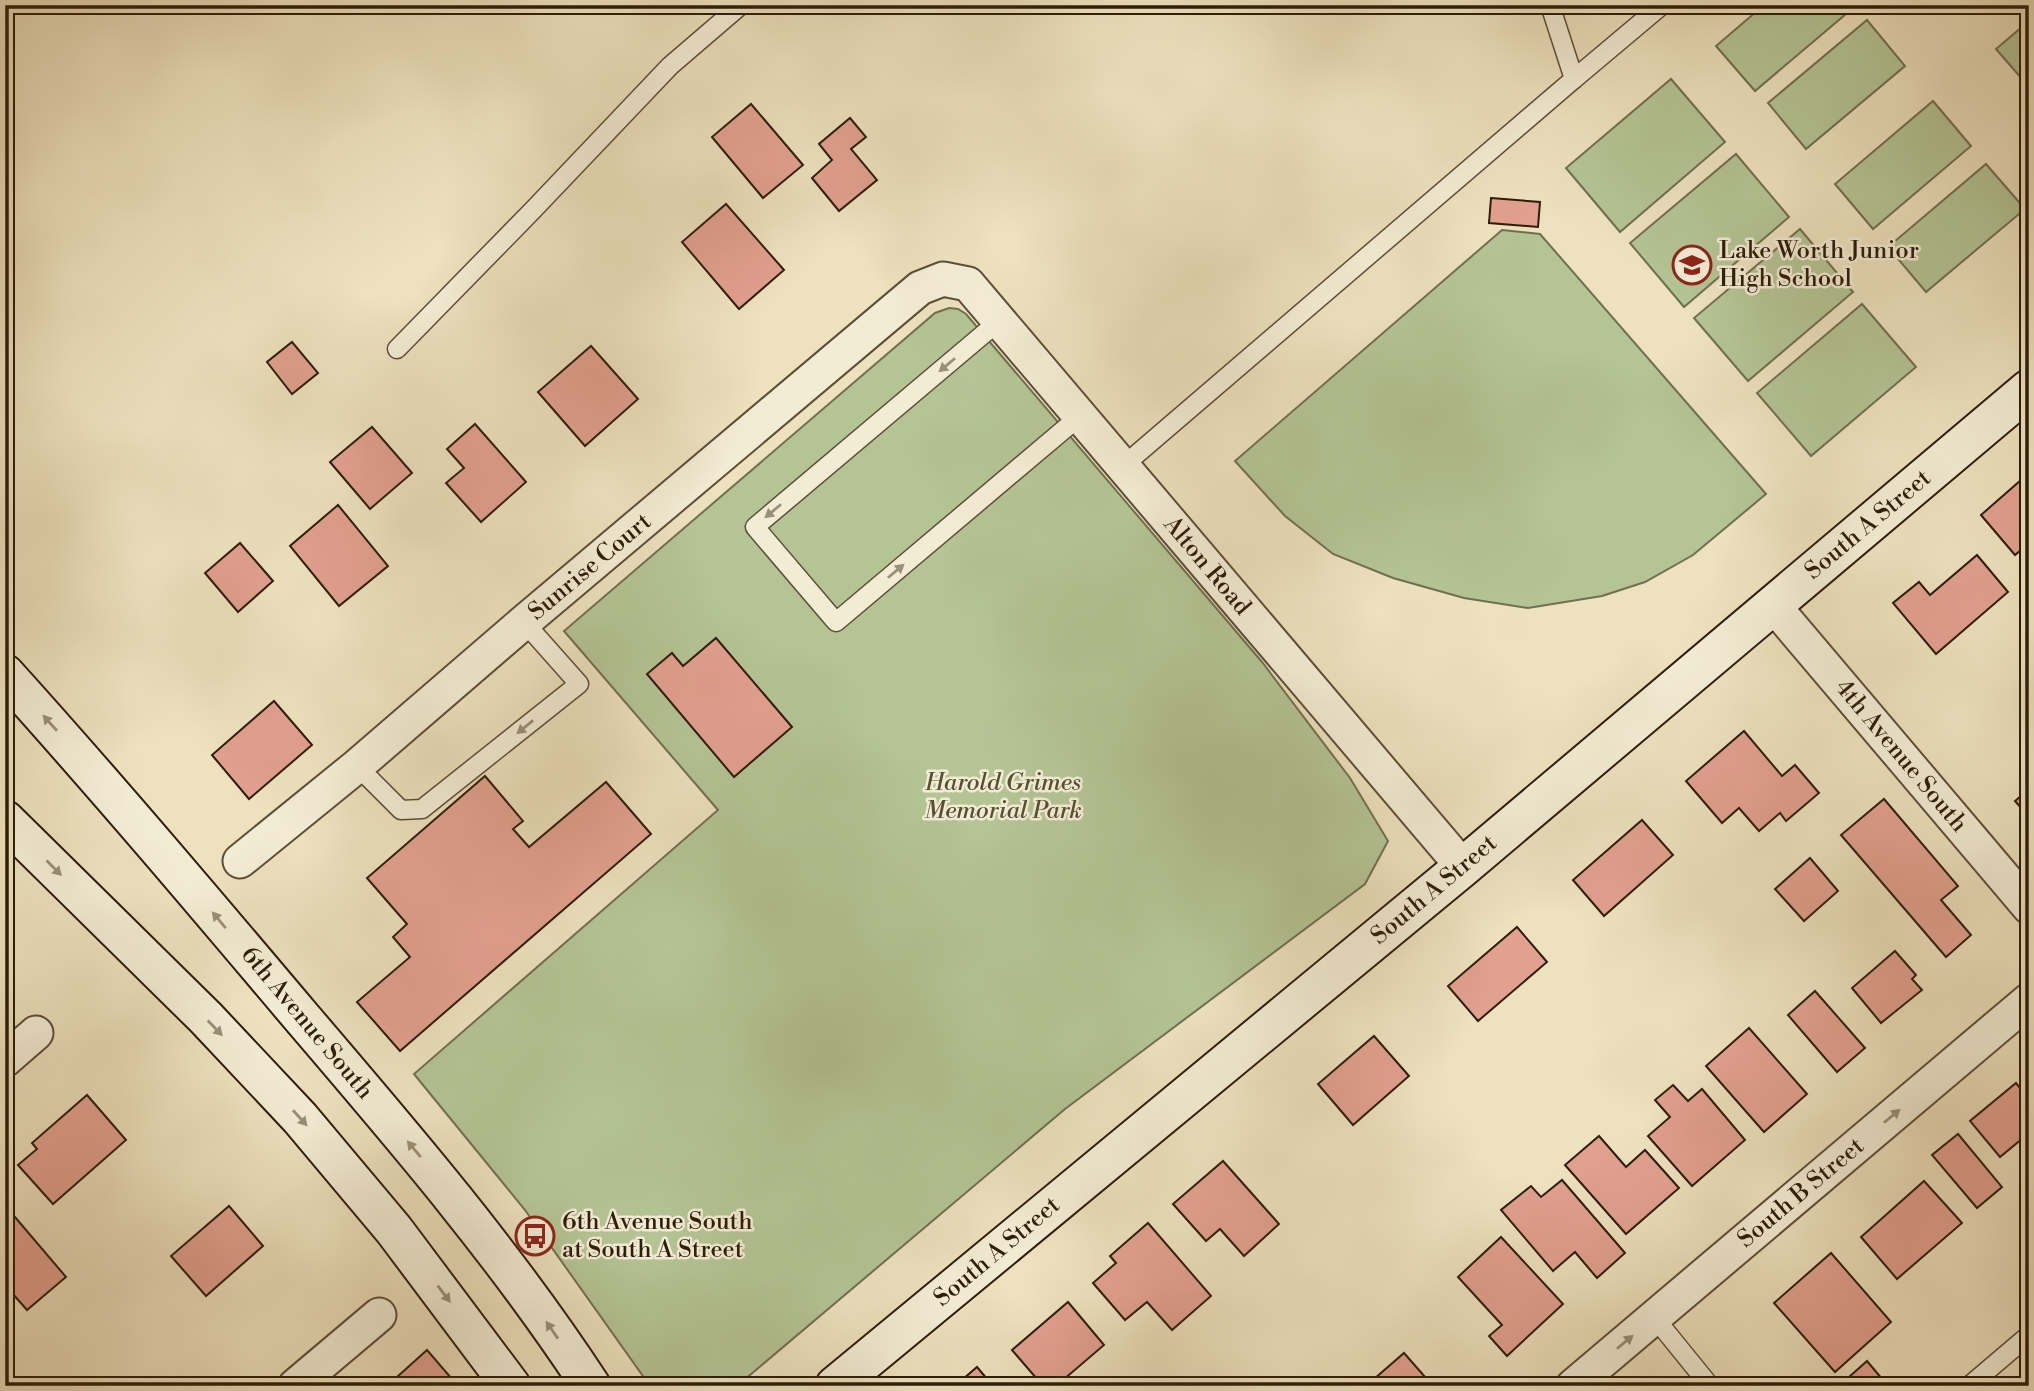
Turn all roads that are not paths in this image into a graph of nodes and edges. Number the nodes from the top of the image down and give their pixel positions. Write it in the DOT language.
graph roads {
  1 [pos="741,5"];
  2 [pos="1550,5"];
  3 [pos="1662,5"];
  4 [pos="1574,79"];
  5 [pos="943,279"];
  6 [pos="999,321"];
  7 [pos="397,349"];
  8 [pos="2029,389"];
  9 [pos="1080,416"];
  10 [pos="1123,466"];
  11 [pos="1773,606"];
  12 [pos="524,622"];
  13 [pos="5,674"];
  14 [pos="357,766"];
  15 [pos="5,820"];
  16 [pos="240,861"];
  17 [pos="1463,867"];
  18 [pos="2029,907"];
  19 [pos="2029,1000"];
  20 [pos="36,1033"];
  21 [pos="5,1060"];
  22 [pos="379,1315"];
  23 [pos="1654,1317"];
  24 [pos="2029,1335"];
  25 [pos="295,1386"];
  26 [pos="511,1386"];
  27 [pos="591,1386"];
  28 [pos="835,1386"];
  29 [pos="1573,1386"];
  30 [pos="1710,1386"];
  31 [pos="1969,1386"];
  1 -- 7 [label="lane"];
  2 -- 4 [label="lane"];
  3 -- 4 [label="lane"];
  4 -- 10 [label="lane"];
  5 -- 6 [label="street, Alton Road"];
  5 -- 12 [label="street, Sunrise Court"];
  6 -- 9 [label="street, Alton Road"];
  6 -- 9 [label="lane, one-way"];
  8 -- 11 [label="street, South A Street"];
  9 -- 10 [label="street, Alton Road"];
  10 -- 17 [label="street, Alton Road"];
  11 -- 17 [label="street, South A Street"];
  11 -- 18 [label="street, 4th Avenue South"];
  12 -- 14 [label="street, Sunrise Court"];
  12 -- 14 [label="lane, one-way"];
  27 -- 13 [label="street, 6th Avenue South, one-way"];
  14 -- 16 [label="street, Sunrise Court"];
  15 -- 26 [label="street, one-way"];
  17 -- 28 [label="street, South A Street"];
  23 -- 19 [label="street, South B Street, one-way"];
  20 -- 21 [label="street"];
  22 -- 25 [label="street"];
  29 -- 23 [label="street, South B Street, one-way"];
  23 -- 30 [label="lane"];
  24 -- 31 [label="lane"];
}
